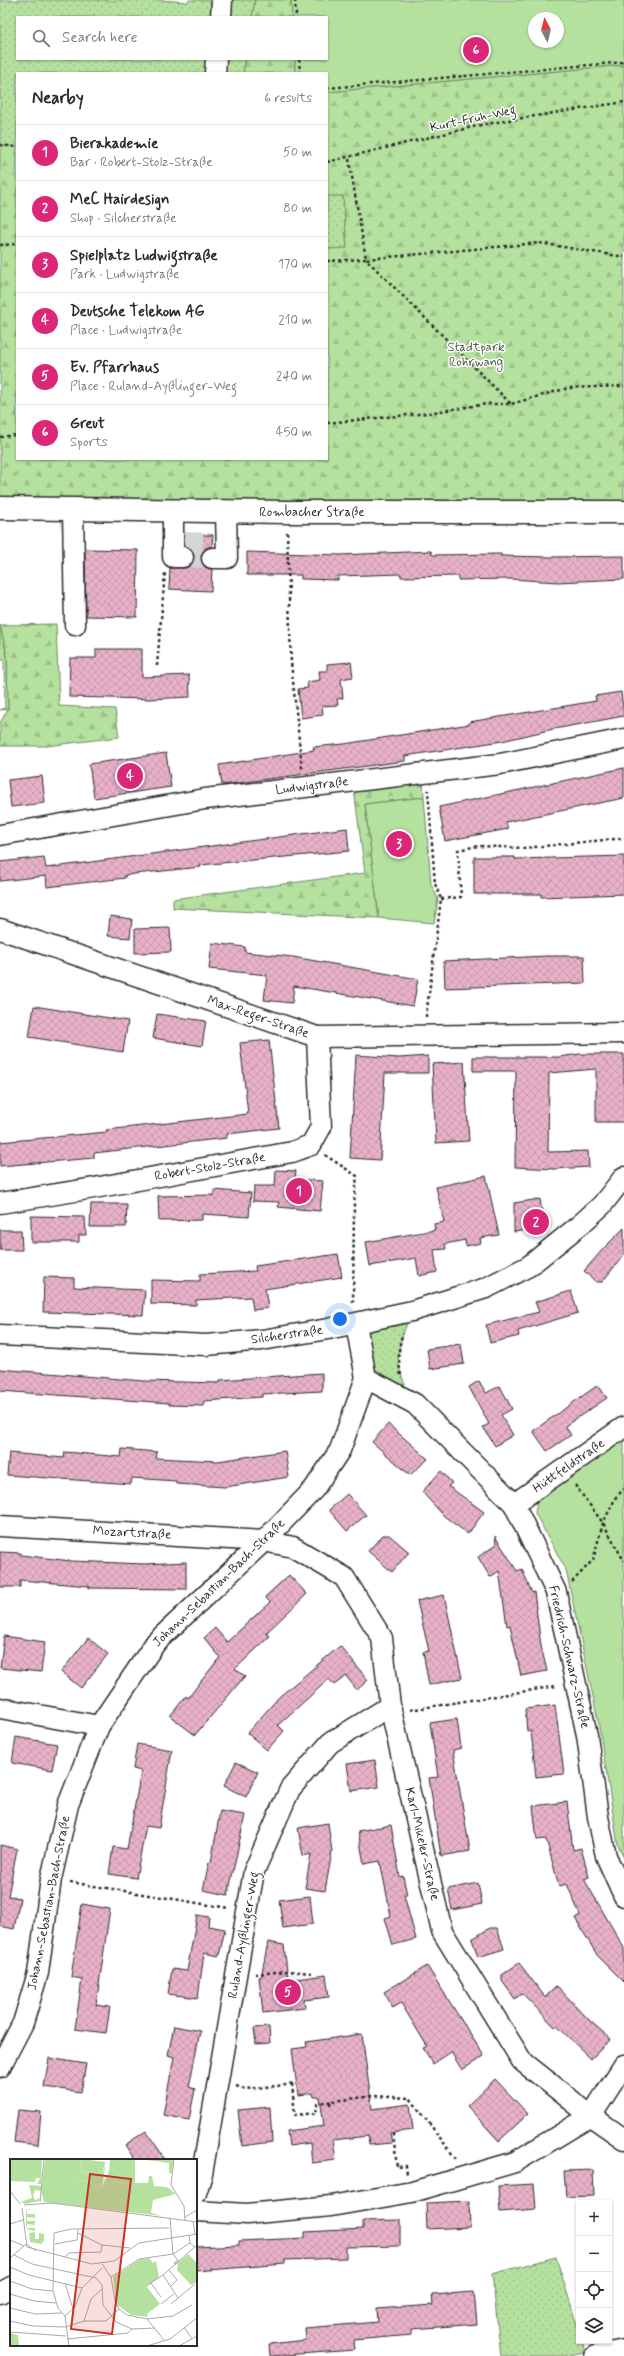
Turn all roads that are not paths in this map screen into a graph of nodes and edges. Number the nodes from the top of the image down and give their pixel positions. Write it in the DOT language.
graph roads {
  1 [pos="222,0"];
  2 [pos="221,16"];
  3 [pos="216,60"];
  4 [pos="215,72"];
  5 [pos="0,508"];
  6 [pos="74,509"];
  7 [pos="173,510"];
  8 [pos="226,511"];
  9 [pos="624,512"];
  10 [pos="180,547"];
  11 [pos="217,548"];
  12 [pos="75,625"];
  13 [pos="624,739"];
  14 [pos="0,835"];
  15 [pos="0,929"];
  16 [pos="624,1032"];
  17 [pos="317,1037"];
  18 [pos="624,1177"];
  19 [pos="0,1202"];
  20 [pos="356,1324"];
  21 [pos="0,1335"];
  22 [pos="366,1378"];
  23 [pos="624,1428"];
  24 [pos="514,1504"];
  25 [pos="0,1526"];
  26 [pos="264,1541"];
  27 [pos="390,1706"];
  28 [pos="0,1708"];
  29 [pos="99,1726"];
  30 [pos="624,1896"];
  31 [pos="2,2058"];
  32 [pos="624,2065"];
  33 [pos="591,2116"];
  34 [pos="624,2139"];
  35 [pos="197,2190"];
  36 [pos="197,2211"];
  37 [pos="10,2288"];
  38 [pos="0,2293"];
  39 [pos="624,2350"];
  40 [pos="595,2356"];
  1 -- 2 [label="street"];
  3 -- 4 [label="street"];
  5 -- 6 [label="main road, Rombacher Straße"];
  6 -- 7 [label="main road, Rombacher Straße"];
  6 -- 12 [label="street"];
  7 -- 8 [label="main road, Rombacher Straße"];
  7 -- 10 [label="street"];
  8 -- 9 [label="main road, Rombacher Straße"];
  8 -- 11 [label="street"];
  13 -- 14 [label="street, Ludwigstraße"];
  15 -- 17 [label="street, Max-Reger-Straße"];
  16 -- 17 [label="street, Max-Reger-Straße"];
  17 -- 19 [label="street, Robert-Stolz-Straße"];
  18 -- 20 [label="street, Silcherstraße"];
  20 -- 21 [label="street, Silcherstraße"];
  20 -- 22 [label="street"];
  22 -- 24 [label="street, Friedrich-Schwarz-Straße"];
  22 -- 26 [label="street, Johann-Sebastian-Bach-Straße"];
  23 -- 24 [label="street, Hüttfeldstraße"];
  24 -- 30 [label="street, Friedrich-Schwarz-Straße"];
  25 -- 26 [label="street, Mozartstraße"];
  26 -- 27 [label="street, Karl-Mikeler-Straße"];
  26 -- 29 [label="street, Johann-Sebastian-Bach-Straße"];
  27 -- 33 [label="street, Karl-Mikeler-Straße"];
  27 -- 35 [label="street, Ruland-Ayßlinger-Weg"];
  28 -- 29 [label="street"];
  29 -- 31 [label="street, Johann-Sebastian-Bach-Straße"];
  32 -- 33 [label="street"];
  33 -- 34 [label="street, Karl-Mikeler-Straße"];
  33 -- 36 [label="street"];
  37 -- 38 [label="street"];
  39 -- 40 [label="street"];
}
